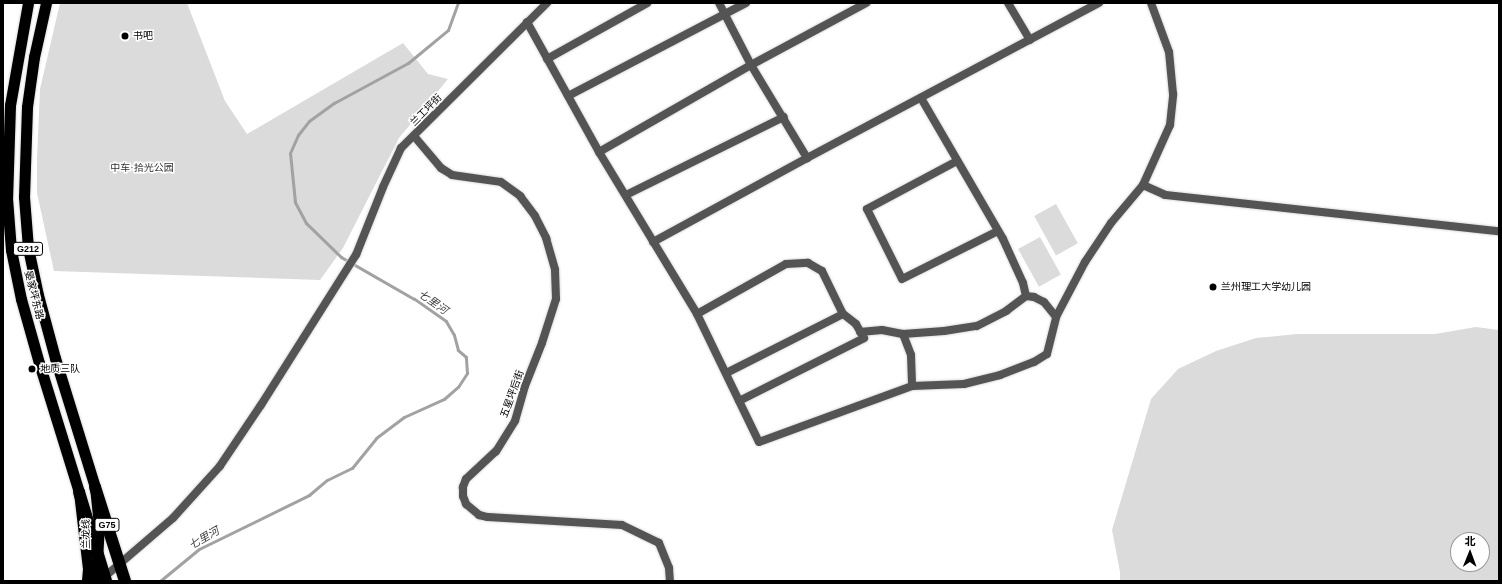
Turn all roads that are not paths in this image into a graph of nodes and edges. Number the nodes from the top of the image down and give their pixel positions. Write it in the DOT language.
graph roads {
  1 [pos="28,3"];
  2 [pos="46,3"];
  3 [pos="547,3"];
  4 [pos="648,3"];
  5 [pos="719,3"];
  6 [pos="746,3"];
  7 [pos="1008,3"];
  8 [pos="1099,3"];
  9 [pos="1151,3"];
  10 [pos="862,4"];
  11 [pos="725,14"];
  12 [pos="527,22"];
  13 [pos="1030,40"];
  14 [pos="547,59"];
  15 [pos="752,65"];
  16 [pos="568,96"];
  17 [pos="921,98"];
  18 [pos="784,116"];
  19 [pos="414,136"];
  20 [pos="599,152"];
  21 [pos="807,158"];
  22 [pos="957,161"];
  23 [pos="1143,185"];
  24 [pos="626,195"];
  25 [pos="998,231"];
  26 [pos="1499,231"];
  27 [pos="653,242"];
  28 [pos="28,248"];
  29 [pos="11,250"];
  30 [pos="1026,296"];
  31 [pos="697,314"];
  32 [pos="843,314"];
  33 [pos="1056,318"];
  34 [pos="860,332"];
  35 [pos="903,334"];
  36 [pos="726,373"];
  37 [pos="912,386"];
  38 [pos="739,401"];
  39 [pos="95,487"];
  40 [pos="79,492"];
  41 [pos="98,556"];
  42 [pos="120,563"];
  43 [pos="102,580"];
  44 [pos="87,581"];
  45 [pos="125,581"];
  46 [pos="670,581"];
  1 -- 29 [label="highway, 晏家坪东路 / G212"];
  2 -- 28 [label="highway, 晏家坪东路 / G212"];
  3 -- 12 [label="street, 兰工坪街"];
  4 -- 14 [label="street"];
  5 -- 11 [label="street"];
  6 -- 11 [label="street"];
  7 -- 13 [label="street"];
  8 -- 13 [label="street"];
  9 -- 23 [label="street"];
  10 -- 15 [label="street"];
  11 -- 15 [label="street"];
  11 -- 16 [label="street"];
  12 -- 14 [label="street"];
  12 -- 19 [label="street, 兰工坪街"];
  13 -- 17 [label="street"];
  14 -- 16 [label="street"];
  15 -- 18 [label="street"];
  15 -- 20 [label="street"];
  16 -- 20 [label="street"];
  17 -- 21 [label="street"];
  17 -- 22 [label="street"];
  18 -- 21 [label="street"];
  18 -- 24 [label="street"];
  19 -- 42 [label="street, 兰工坪街"];
  19 -- 46 [label="street, 五星坪后街"];
  20 -- 24 [label="street"];
  21 -- 27 [label="street"];
  22 -- 25 [label="street"];
  22 -- 25 [label="street"];
  23 -- 26 [label="street"];
  23 -- 33 [label="street"];
  24 -- 27 [label="street"];
  25 -- 30 [label="street"];
  27 -- 31 [label="street"];
  28 -- 29 [label="highway"];
  28 -- 39 [label="highway, 晏家坪东路 / G212"];
  29 -- 40 [label="highway, 晏家坪东路 / G212"];
  30 -- 33 [label="street"];
  30 -- 35 [label="street"];
  31 -- 32 [label="street"];
  31 -- 36 [label="street"];
  32 -- 34 [label="street"];
  32 -- 36 [label="street"];
  33 -- 37 [label="street"];
  34 -- 35 [label="street"];
  34 -- 38 [label="street"];
  35 -- 37 [label="street"];
  36 -- 38 [label="street"];
  37 -- 38 [label="street"];
  39 -- 40 [label="highway"];
  39 -- 41 [label="highway, 兰龙线 / G212"];
  39 -- 42 [label="highway, G75"];
  40 -- 41 [label="highway, G75"];
  40 -- 44 [label="highway, 兰龙线 / G212"];
  41 -- 43 [label="highway, G75"];
  42 -- 43 [label="street, 兰工坪街"];
  42 -- 45 [label="highway, G75"];
}
